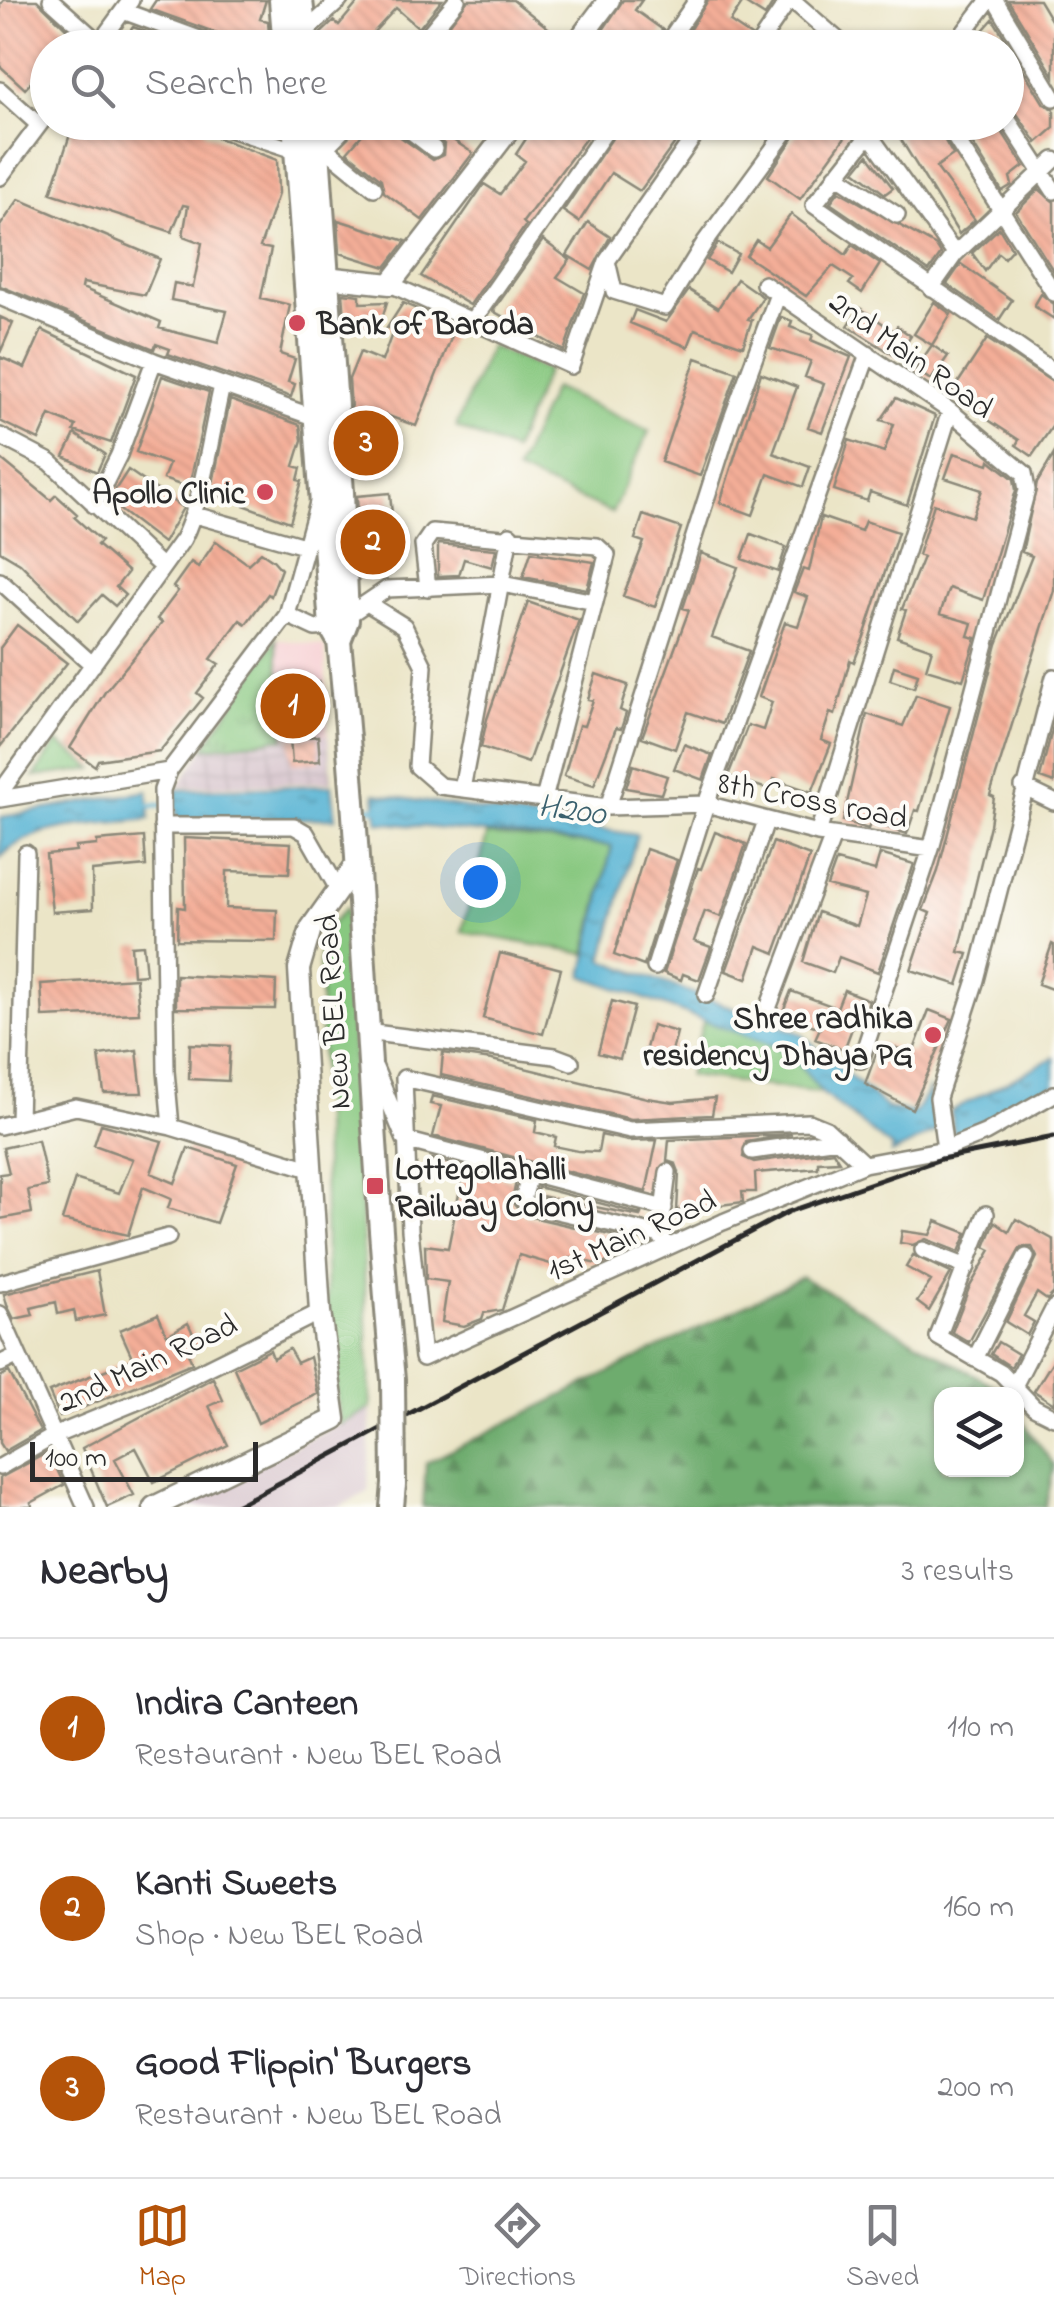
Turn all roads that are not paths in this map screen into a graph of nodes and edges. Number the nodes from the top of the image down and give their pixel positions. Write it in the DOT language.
graph roads {
  1 [pos="51,0"];
  2 [pos="280,0"];
  3 [pos="301,0"];
  4 [pos="340,0"];
  5 [pos="457,0"];
  6 [pos="609,0"];
  7 [pos="697,0"];
  8 [pos="791,0"];
  9 [pos="992,0"];
  10 [pos="127,6"];
  11 [pos="82,30"];
  12 [pos="109,30"];
  13 [pos="182,30"];
  14 [pos="283,30"];
  15 [pos="304,30"];
  16 [pos="314,30"];
  17 [pos="432,30"];
  18 [pos="586,30"];
  19 [pos="676,30"];
  20 [pos="769,30"];
  21 [pos="826,30"];
  22 [pos="969,30"];
  23 [pos="1011,30"];
  24 [pos="1024,51"];
  25 [pos="0,90"];
  26 [pos="1054,98"];
  27 [pos="30,110"];
  28 [pos="30,137"];
  29 [pos="1024,137"];
  30 [pos="274,140"];
  31 [pos="306,140"];
  32 [pos="315,140"];
  33 [pos="328,140"];
  34 [pos="422,140"];
  35 [pos="501,140"];
  36 [pos="599,140"];
  37 [pos="691,140"];
  38 [pos="780,140"];
  39 [pos="864,140"];
  40 [pos="882,140"];
  41 [pos="957,140"];
  42 [pos="434,150"];
  43 [pos="314,151"];
  44 [pos="1049,165"];
  45 [pos="836,175"];
  46 [pos="0,177"];
  47 [pos="374,188"];
  48 [pos="1054,190"];
  49 [pos="1001,208"];
  50 [pos="897,215"];
  51 [pos="955,254"];
  52 [pos="606,262"];
  53 [pos="325,277"];
  54 [pos="390,284"];
  55 [pos="930,288"];
  56 [pos="1054,293"];
  57 [pos="0,296"];
  58 [pos="474,319"];
  59 [pos="868,354"];
  60 [pos="154,361"];
  61 [pos="1054,372"];
  62 [pos="222,386"];
  63 [pos="950,411"];
  64 [pos="316,418"];
  65 [pos="0,436"];
  66 [pos="321,496"];
  67 [pos="94,504"];
  68 [pos="195,515"];
  69 [pos="510,535"];
  70 [pos="304,546"];
  71 [pos="162,567"];
  72 [pos="0,581"];
  73 [pos="502,584"];
  74 [pos="428,588"];
  75 [pos="368,602"];
  76 [pos="595,602"];
  77 [pos="287,615"];
  78 [pos="339,629"];
  79 [pos="93,665"];
  80 [pos="1054,676"];
  81 [pos="1049,712"];
  82 [pos="169,771"];
  83 [pos="1023,787"];
  84 [pos="462,789"];
  85 [pos="0,796"];
  86 [pos="544,799"];
  87 [pos="1054,802"];
  88 [pos="706,804"];
  89 [pos="608,807"];
  90 [pos="766,820"];
  91 [pos="162,822"];
  92 [pos="826,835"];
  93 [pos="931,848"];
  94 [pos="26,853"];
  95 [pos="355,866"];
  96 [pos="338,889"];
  97 [pos="655,966"];
  98 [pos="706,995"];
  99 [pos="767,1011"];
  100 [pos="366,1041"];
  101 [pos="861,1060"];
  102 [pos="571,1062"];
  103 [pos="1054,1094"];
  104 [pos="19,1122"];
  105 [pos="0,1126"];
  106 [pos="171,1128"];
  107 [pos="838,1138"];
  108 [pos="405,1140"];
  109 [pos="945,1150"];
  110 [pos="752,1151"];
  111 [pos="864,1164"];
  112 [pos="310,1169"];
  113 [pos="668,1172"];
  114 [pos="530,1173"];
  115 [pos="664,1208"];
  116 [pos="986,1214"];
  117 [pos="168,1237"];
  118 [pos="664,1241"];
  119 [pos="924,1250"];
  120 [pos="1026,1256"];
  121 [pos="967,1266"];
  122 [pos="0,1283"];
  123 [pos="1054,1308"];
  124 [pos="320,1312"];
  125 [pos="0,1314"];
  126 [pos="18,1355"];
  127 [pos="975,1359"];
  128 [pos="0,1364"];
  129 [pos="1012,1387"];
  130 [pos="1014,1387"];
  131 [pos="1024,1398"];
  132 [pos="1054,1417"];
  133 [pos="56,1435"];
  134 [pos="0,1467"];
  135 [pos="393,1496"];
  136 [pos="86,1507"];
  137 [pos="154,1507"];
  1 -- 11 [label="street"];
  2 -- 14 [label="main road"];
  3 -- 15 [label="main road"];
  4 -- 16 [label="street"];
  5 -- 17 [label="street"];
  6 -- 18 [label="street"];
  7 -- 19 [label="street"];
  8 -- 20 [label="street"];
  8 -- 21 [label="street"];
  9 -- 22 [label="street"];
  9 -- 23 [label="street"];
  10 -- 12 [label="street"];
  10 -- 13 [label="street"];
  24 -- 26 [label="street"];
  25 -- 27 [label="street"];
  28 -- 46 [label="street"];
  29 -- 44 [label="street"];
  30 -- 43 [label="street"];
  31 -- 43 [label="main road, New BEL Road"];
  32 -- 43 [label="main road, New BEL Road"];
  33 -- 43 [label="street"];
  34 -- 42 [label="street"];
  35 -- 54 [label="street"];
  36 -- 58 [label="street"];
  37 -- 52 [label="street"];
  38 -- 52 [label="street"];
  39 -- 45 [label="street"];
  40 -- 51 [label="street"];
  41 -- 49 [label="street"];
  43 -- 47 [label="street"];
  43 -- 53 [label="main road, New BEL Road"];
  43 -- 64 [label="main road, New BEL Road"];
  44 -- 48 [label="street"];
  44 -- 49 [label="street"];
  45 -- 50 [label="street"];
  45 -- 55 [label="street"];
  49 -- 51 [label="street"];
  49 -- 56 [label="street"];
  51 -- 55 [label="street"];
  52 -- 58 [label="street"];
  53 -- 54 [label="street"];
  53 -- 78 [label="main road, New BEL Road"];
  54 -- 58 [label="street"];
  55 -- 61 [label="street"];
  57 -- 60 [label="street"];
  59 -- 63 [label="street, 2nd Main Road"];
  59 -- 88 [label="street"];
  59 -- 89 [label="street, 2nd Main Road"];
  60 -- 62 [label="street"];
  60 -- 67 [label="street"];
  62 -- 64 [label="street"];
  62 -- 68 [label="street"];
  63 -- 92 [label="street"];
  63 -- 93 [label="street, 2nd Main Road"];
  64 -- 66 [label="main road, New BEL Road"];
  65 -- 67 [label="street"];
  66 -- 70 [label="street"];
  66 -- 78 [label="main road, New BEL Road"];
  67 -- 71 [label="street"];
  68 -- 70 [label="street"];
  68 -- 71 [label="street"];
  69 -- 73 [label="street"];
  69 -- 74 [label="street"];
  69 -- 76 [label="street"];
  70 -- 77 [label="street"];
  71 -- 79 [label="street"];
  72 -- 79 [label="street"];
  73 -- 74 [label="street"];
  73 -- 76 [label="street"];
  73 -- 84 [label="street"];
  74 -- 75 [label="street"];
  75 -- 78 [label="street"];
  75 -- 84 [label="street, 8th Cross road"];
  76 -- 86 [label="street"];
  77 -- 78 [label="street"];
  77 -- 82 [label="street"];
  78 -- 95 [label="main road, New BEL Road"];
  79 -- 85 [label="street"];
  80 -- 81 [label="street"];
  81 -- 83 [label="street"];
  82 -- 85 [label="street"];
  82 -- 91 [label="street"];
  83 -- 87 [label="street"];
  83 -- 109 [label="street"];
  84 -- 86 [label="street, 8th Cross road"];
  86 -- 89 [label="street, 8th Cross road"];
  88 -- 89 [label="street, 8th Cross road"];
  88 -- 90 [label="street, 8th Cross road"];
  88 -- 97 [label="street"];
  90 -- 92 [label="street, 8th Cross road"];
  90 -- 98 [label="street"];
  91 -- 96 [label="street"];
  91 -- 106 [label="street"];
  92 -- 93 [label="street, 8th Cross road"];
  92 -- 99 [label="street"];
  93 -- 101 [label="street"];
  94 -- 104 [label="street"];
  95 -- 96 [label="street"];
  95 -- 100 [label="main road, New BEL Road"];
  96 -- 112 [label="street"];
  100 -- 102 [label="street"];
  100 -- 108 [label="street"];
  100 -- 135 [label="main road, New BEL Road, bridge"];
  103 -- 109 [label="street, 1st Main Road"];
  104 -- 105 [label="street"];
  104 -- 106 [label="street"];
  106 -- 112 [label="street"];
  107 -- 108 [label="street"];
  107 -- 110 [label="street"];
  107 -- 111 [label="street"];
  108 -- 114 [label="street"];
  108 -- 118 [label="street, 1st Main Road"];
  109 -- 111 [label="street, 1st Main Road"];
  111 -- 118 [label="street, 1st Main Road"];
  112 -- 124 [label="street"];
  113 -- 115 [label="street"];
  114 -- 115 [label="street"];
  114 -- 118 [label="street"];
  115 -- 118 [label="street"];
  116 -- 121 [label="street"];
  117 -- 122 [label="street"];
  119 -- 121 [label="street"];
  120 -- 127 [label="street"];
  121 -- 127 [label="street"];
  123 -- 130 [label="street"];
  124 -- 133 [label="street, 2nd Main Road"];
  124 -- 137 [label="street"];
  125 -- 126 [label="street"];
  126 -- 128 [label="street"];
  126 -- 133 [label="street"];
  127 -- 129 [label="street"];
  131 -- 132 [label="street"];
  133 -- 134 [label="street, 2nd Main Road"];
  133 -- 136 [label="street"];
}
